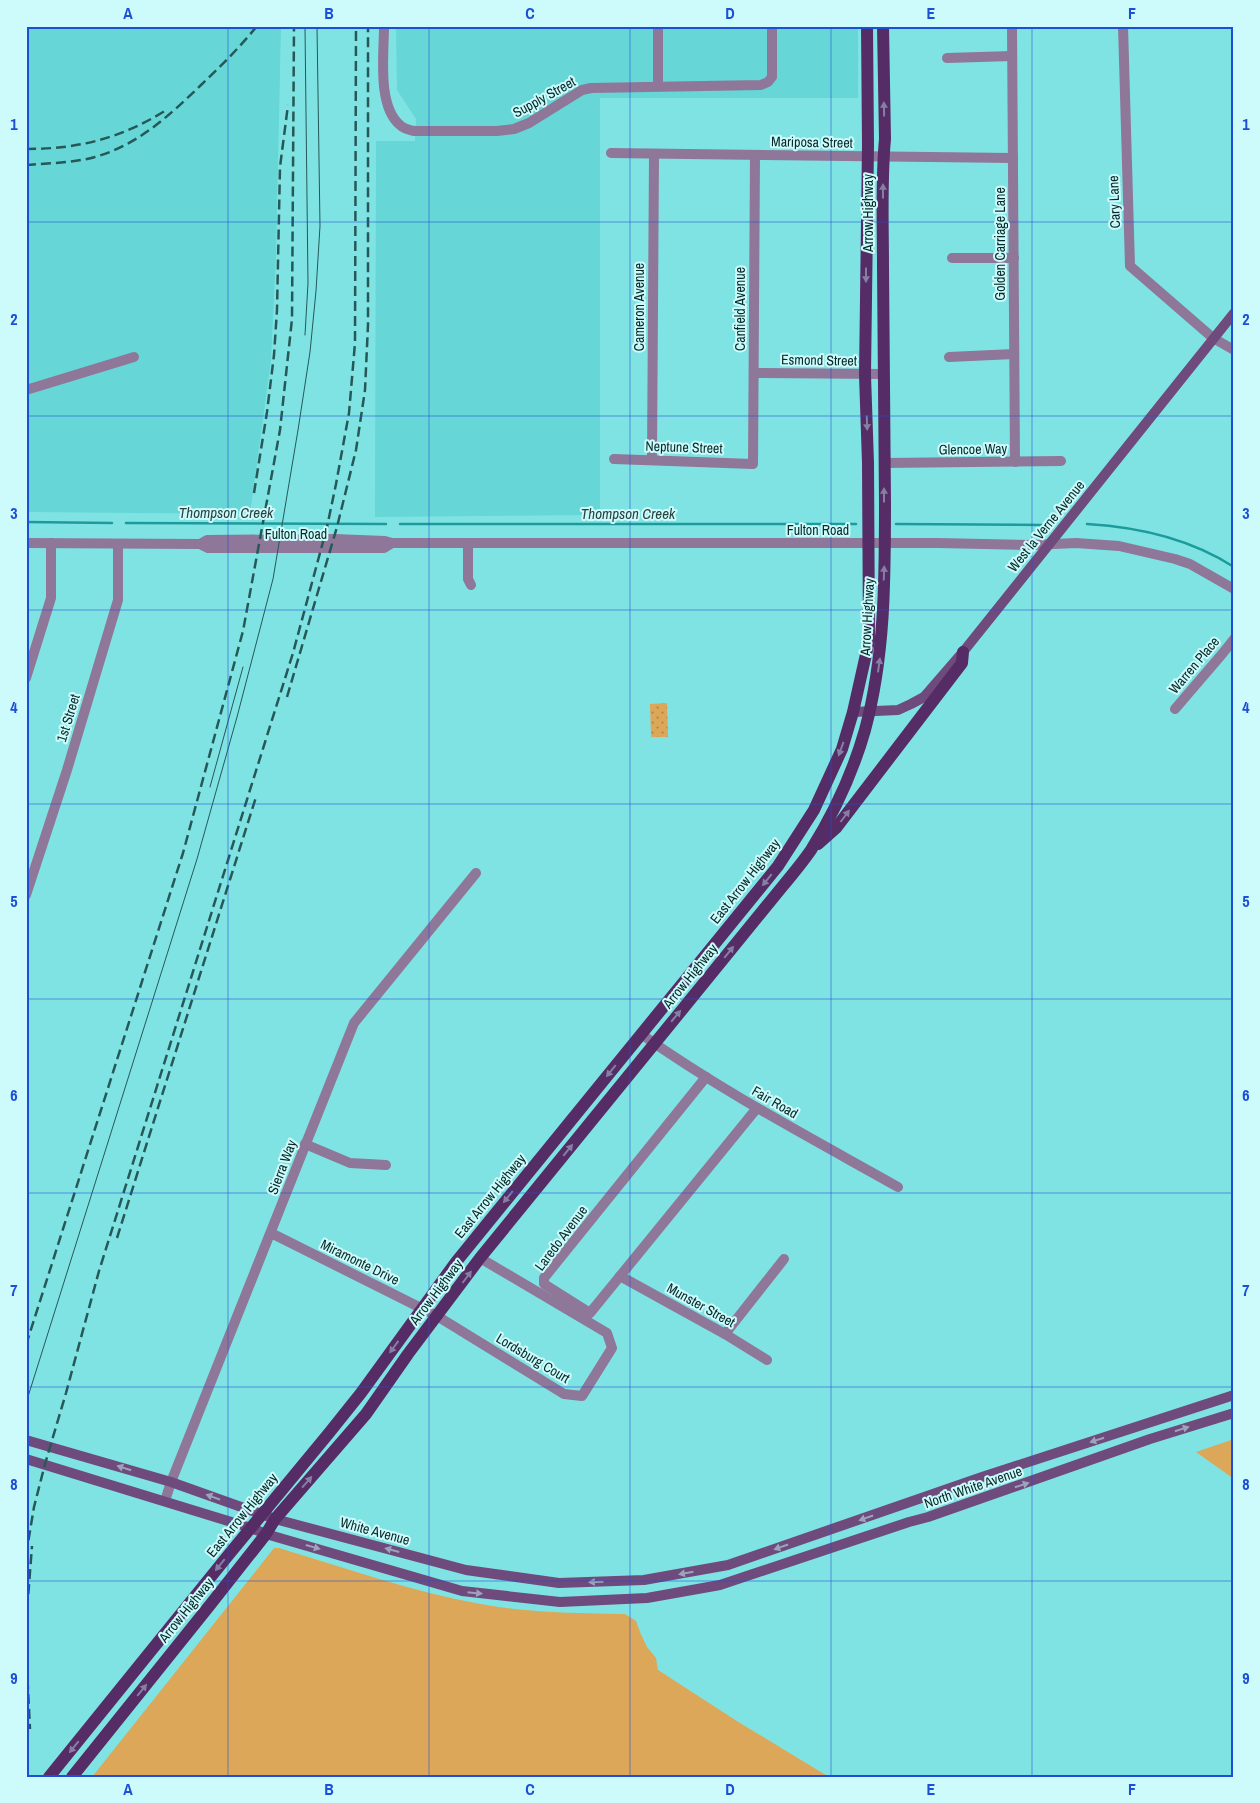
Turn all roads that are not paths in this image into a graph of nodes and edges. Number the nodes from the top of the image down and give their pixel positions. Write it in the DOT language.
graph roads {
  1 [pos="384,26"];
  2 [pos="658,26"];
  3 [pos="772,26"];
  4 [pos="867,26"];
  5 [pos="883,26"];
  6 [pos="1012,26"];
  7 [pos="1123,26"];
  8 [pos="1012,56"];
  9 [pos="947,58"];
  10 [pos="658,86"];
  11 [pos="611,153"];
  12 [pos="654,154"];
  13 [pos="755,155"];
  14 [pos="867,157"];
  15 [pos="883,158"];
  16 [pos="1013,158"];
  17 [pos="952,258"];
  18 [pos="1014,258"];
  19 [pos="1234,313"];
  20 [pos="1213,338"];
  21 [pos="1234,350"];
  22 [pos="1014,354"];
  23 [pos="134,357"];
  24 [pos="949,357"];
  25 [pos="754,373"];
  26 [pos="883,374"];
  27 [pos="866,375"];
  28 [pos="26,390"];
  29 [pos="614,459"];
  30 [pos="652,459"];
  31 [pos="1015,462"];
  32 [pos="1061,462"];
  33 [pos="884,463"];
  34 [pos="753,464"];
  35 [pos="26,543"];
  36 [pos="51,543"];
  37 [pos="468,544"];
  38 [pos="868,544"];
  39 [pos="885,544"];
  40 [pos="118,545"];
  41 [pos="1049,545"];
  42 [pos="471,585"];
  43 [pos="1234,589"];
  44 [pos="1234,639"];
  45 [pos="963,652"];
  46 [pos="29,663"];
  47 [pos="26,678"];
  48 [pos="1174,709"];
  49 [pos="853,712"];
  50 [pos="869,712"];
  51 [pos="796,841"];
  52 [pos="810,850"];
  53 [pos="476,873"];
  54 [pos="26,895"];
  55 [pos="641,1034"];
  56 [pos="654,1043"];
  57 [pos="706,1077"];
  58 [pos="757,1108"];
  59 [pos="305,1144"];
  60 [pos="386,1165"];
  61 [pos="898,1187"];
  62 [pos="271,1233"];
  63 [pos="480,1258"];
  64 [pos="784,1258"];
  65 [pos="620,1276"];
  66 [pos="422,1308"];
  67 [pos="437,1316"];
  68 [pos="725,1334"];
  69 [pos="767,1360"];
  70 [pos="1234,1395"];
  71 [pos="1234,1413"];
  72 [pos="26,1440"];
  73 [pos="26,1459"];
  74 [pos="171,1482"];
  75 [pos="165,1501"];
  76 [pos="262,1514"];
  77 [pos="276,1519"];
  78 [pos="251,1528"];
  79 [pos="266,1534"];
  80 [pos="728,1565"];
  81 [pos="49,1777"];
  82 [pos="72,1777"];
  1 -- 10 [label="street, Supply Street"];
  2 -- 10 [label="street"];
  3 -- 10 [label="street, Supply Street"];
  4 -- 14 [label="main road, Arrow Highway"];
  15 -- 5 [label="main road, Arrow Highway, one-way"];
  6 -- 8 [label="street, Golden Carriage Lane"];
  7 -- 20 [label="street, Cary Lane"];
  8 -- 9 [label="street"];
  8 -- 16 [label="street, Golden Carriage Lane"];
  11 -- 12 [label="street, Mariposa Street"];
  12 -- 13 [label="street, Mariposa Street"];
  12 -- 30 [label="street, Cameron Avenue"];
  13 -- 14 [label="street, Mariposa Street"];
  13 -- 25 [label="street, Canfield Avenue"];
  14 -- 15 [label="street, Mariposa Street"];
  14 -- 27 [label="main road, Arrow Highway, one-way"];
  15 -- 16 [label="street, Mariposa Street"];
  26 -- 15 [label="main road, Arrow Highway, one-way"];
  16 -- 18 [label="street, Golden Carriage Lane"];
  17 -- 18 [label="street"];
  18 -- 22 [label="street, Golden Carriage Lane"];
  19 -- 20 [label="main road, West la Verne Avenue"];
  20 -- 21 [label="street, Cary Lane"];
  20 -- 41 [label="main road, West la Verne Avenue"];
  22 -- 24 [label="street"];
  22 -- 31 [label="street, Golden Carriage Lane"];
  23 -- 28 [label="street"];
  25 -- 27 [label="street, Esmond Street"];
  25 -- 34 [label="street, Canfield Avenue"];
  26 -- 27 [label="street, Esmond Street"];
  26 -- 33 [label="main road, Arrow Highway"];
  27 -- 38 [label="main road, Arrow Highway, one-way"];
  29 -- 30 [label="street, Neptune Street"];
  30 -- 34 [label="street, Neptune Street"];
  31 -- 32 [label="street, Glencoe Way"];
  31 -- 33 [label="street, Glencoe Way"];
  39 -- 33 [label="main road, Arrow Highway, one-way"];
  35 -- 36 [label="street, Fulton Road"];
  36 -- 40 [label="street, Fulton Road"];
  36 -- 46 [label="street"];
  37 -- 38 [label="street, Fulton Road"];
  37 -- 40 [label="street, Fulton Road"];
  37 -- 42 [label="street"];
  38 -- 39 [label="street, Fulton Road"];
  38 -- 49 [label="main road, Arrow Highway"];
  39 -- 41 [label="street, Fulton Road"];
  50 -- 39 [label="main road, Arrow Highway, one-way"];
  40 -- 54 [label="street, 1st Street"];
  41 -- 43 [label="street, Fulton Road"];
  41 -- 45 [label="main road, West la Verne Avenue"];
  44 -- 48 [label="street, Warren Place"];
  45 -- 50 [label="main road, West la Verne Avenue"];
  52 -- 45 [label="main road, one-way"];
  46 -- 47 [label="street"];
  49 -- 50 [label="main road, West la Verne Avenue"];
  49 -- 51 [label="main road, East Arrow Highway, one-way"];
  50 -- 52 [label="main road, Arrow Highway"];
  51 -- 52 [label="street"];
  51 -- 55 [label="main road, East Arrow Highway, one-way"];
  56 -- 52 [label="main road, Arrow Highway, one-way"];
  53 -- 59 [label="street, Sierra Way"];
  55 -- 56 [label="street, Fair Road"];
  55 -- 66 [label="main road, East Arrow Highway, one-way"];
  56 -- 57 [label="street, Fair Road"];
  63 -- 56 [label="main road, Arrow Highway, one-way"];
  57 -- 58 [label="street, Fair Road"];
  57 -- 65 [label="street, Laredo Avenue"];
  58 -- 61 [label="street, Fair Road"];
  58 -- 65 [label="street, Laredo Avenue"];
  59 -- 60 [label="street"];
  59 -- 62 [label="street, Sierra Way"];
  62 -- 66 [label="street, Miramonte Drive"];
  62 -- 74 [label="street, Sierra Way"];
  67 -- 63 [label="main road, Arrow Highway, one-way"];
  63 -- 67 [label="street, Lordsburg Court"];
  64 -- 68 [label="street"];
  65 -- 68 [label="street, Munster Street"];
  66 -- 67 [label="street, Miramonte Drive"];
  66 -- 76 [label="main road, East Arrow Highway, one-way"];
  77 -- 67 [label="main road, Arrow Highway, one-way"];
  68 -- 69 [label="street, Munster Street"];
  70 -- 80 [label="main road, North White Avenue, one-way"];
  79 -- 71 [label="main road, North White Avenue, one-way"];
  74 -- 72 [label="main road, White Avenue, one-way"];
  73 -- 75 [label="main road"];
  74 -- 75 [label="street, Sierra Way"];
  76 -- 74 [label="main road, White Avenue, one-way"];
  75 -- 78 [label="main road"];
  76 -- 77 [label="main road, White Avenue"];
  76 -- 78 [label="main road, East Arrow Highway"];
  77 -- 79 [label="main road, Arrow Highway"];
  80 -- 77 [label="main road, White Avenue, one-way"];
  78 -- 79 [label="main road"];
  78 -- 81 [label="main road, East Arrow Highway, one-way"];
  82 -- 79 [label="main road, Arrow Highway, one-way"];
}
